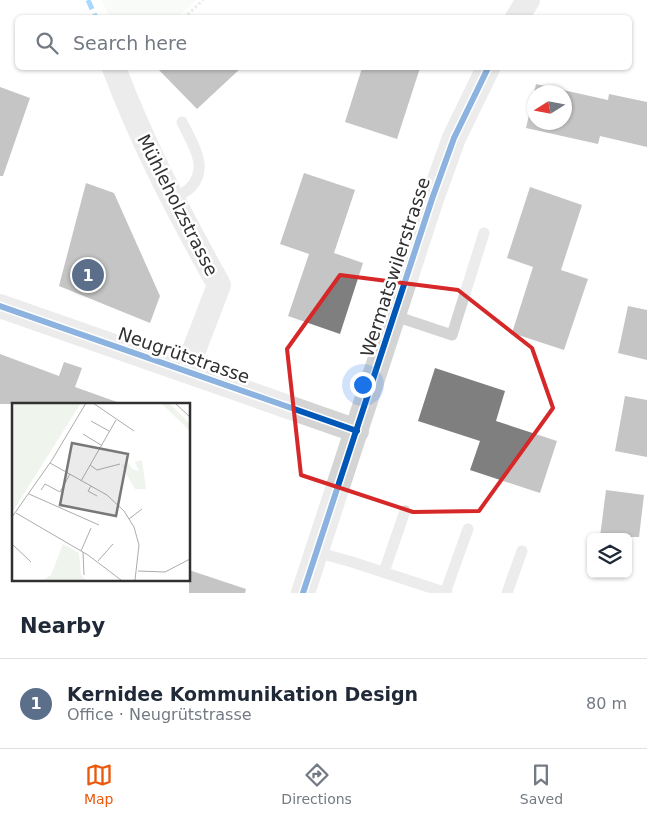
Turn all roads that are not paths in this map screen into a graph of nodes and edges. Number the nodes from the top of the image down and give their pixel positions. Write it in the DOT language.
graph roads {
  1 [pos="528,0"];
  2 [pos="519,15"];
  3 [pos="115,70"];
  4 [pos="487,70"];
  5 [pos="182,122"];
  6 [pos="172,200"];
  7 [pos="484,233"];
  8 [pos="0,306"];
  9 [pos="395,316"];
  10 [pos="186,371"];
  11 [pos="357,432"];
  12 [pos="405,511"];
  13 [pos="468,529"];
  14 [pos="522,551"];
  15 [pos="316,552"];
  16 [pos="384,572"];
  17 [pos="303,593"];
  18 [pos="446,593"];
  19 [pos="507,593"];
  1 -- 2 [label="street"];
  3 -- 6 [label="street, Mühleholzstrasse"];
  4 -- 9 [label="street, Wermatswilerstrasse"];
  5 -- 6 [label="lane"];
  6 -- 10 [label="street, Mühleholzstrasse"];
  7 -- 9 [label="lane"];
  8 -- 10 [label="street, Neugrütstrasse"];
  9 -- 11 [label="street, Wermatswilerstrasse"];
  10 -- 11 [label="street, Neugrütstrasse"];
  11 -- 15 [label="street, Wermatswilerstrasse"];
  12 -- 16 [label="lane"];
  13 -- 18 [label="lane"];
  14 -- 19 [label="lane"];
  15 -- 16 [label="lane"];
  15 -- 17 [label="street, Wermatswilerstrasse"];
  16 -- 18 [label="lane"];
}
